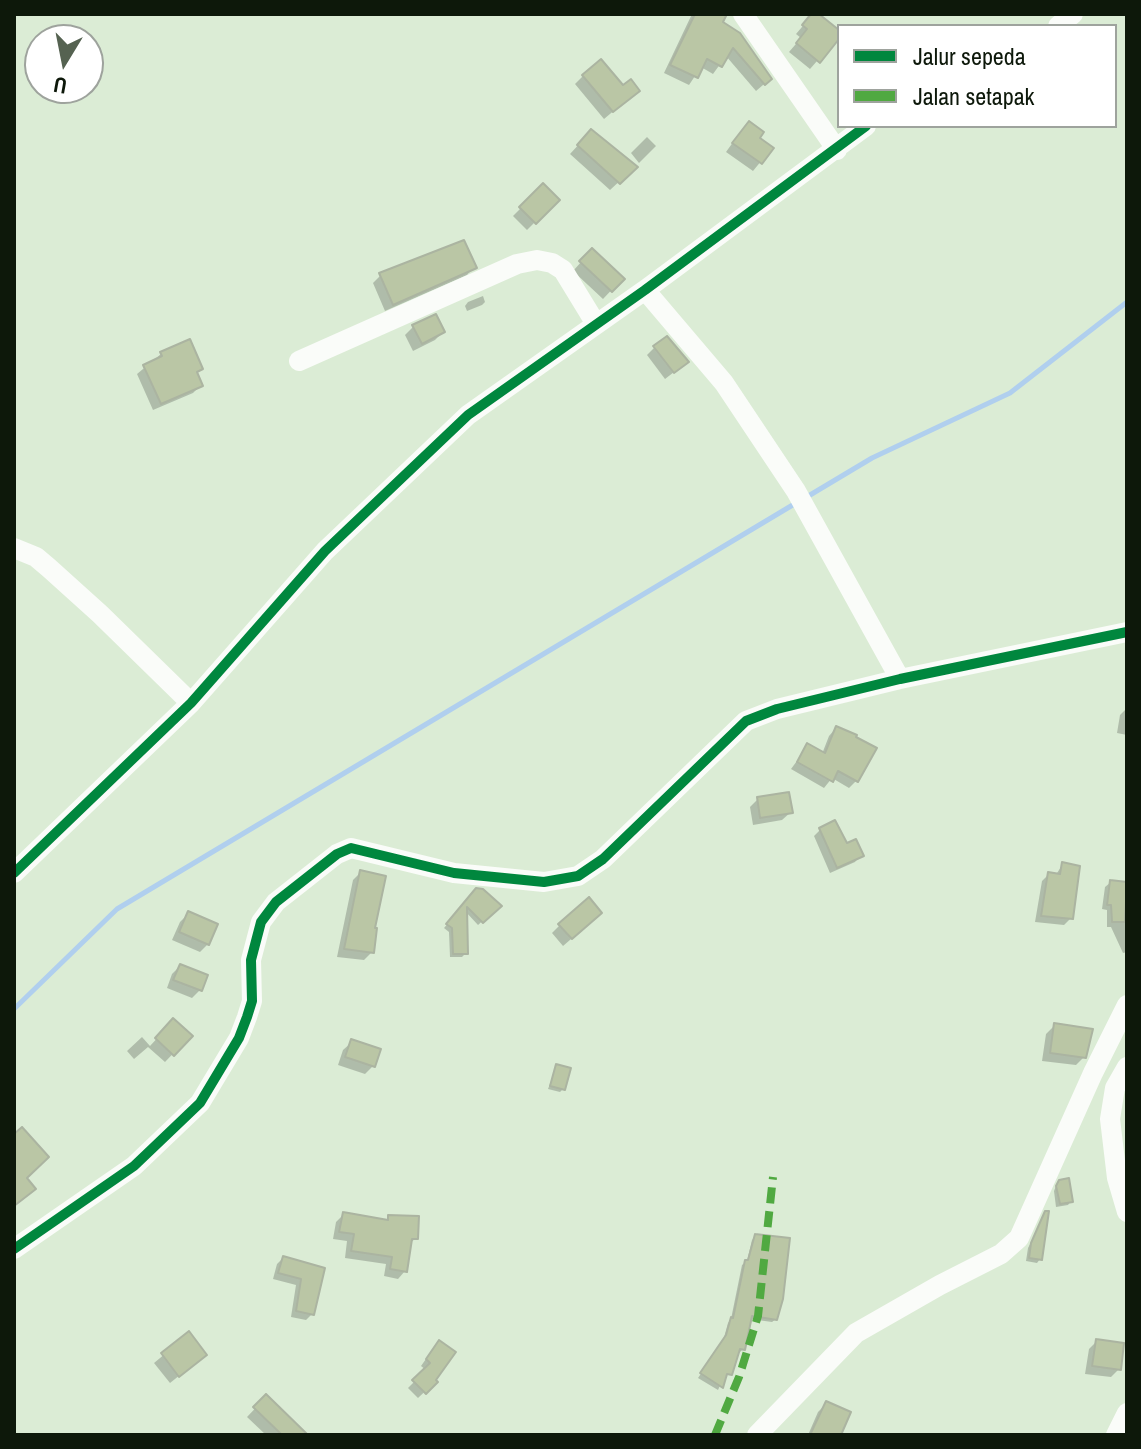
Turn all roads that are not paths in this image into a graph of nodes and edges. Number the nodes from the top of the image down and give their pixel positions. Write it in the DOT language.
graph roads {
  1 [pos="743,14"];
  2 [pos="864,128"];
  3 [pos="837,150"];
  4 [pos="645,290"];
  5 [pos="596,324"];
  6 [pos="299,361"];
  7 [pos="14,548"];
  8 [pos="1127,632"];
  9 [pos="900,679"];
  10 [pos="191,703"];
  11 [pos="14,873"];
  12 [pos="1127,1005"];
  13 [pos="1127,1067"];
  14 [pos="1127,1212"];
  15 [pos="14,1249"];
  16 [pos="1127,1413"];
  17 [pos="757,1435"];
  18 [pos="1116,1435"];
  1 -- 3 [label="street"];
  2 -- 3 [label="street"];
  3 -- 4 [label="street"];
  4 -- 5 [label="street"];
  4 -- 9 [label="street"];
  5 -- 6 [label="street"];
  5 -- 10 [label="street"];
  7 -- 10 [label="street"];
  8 -- 9 [label="street"];
  9 -- 15 [label="street"];
  10 -- 11 [label="street"];
  12 -- 17 [label="street"];
  13 -- 14 [label="street"];
  16 -- 18 [label="street"];
}
